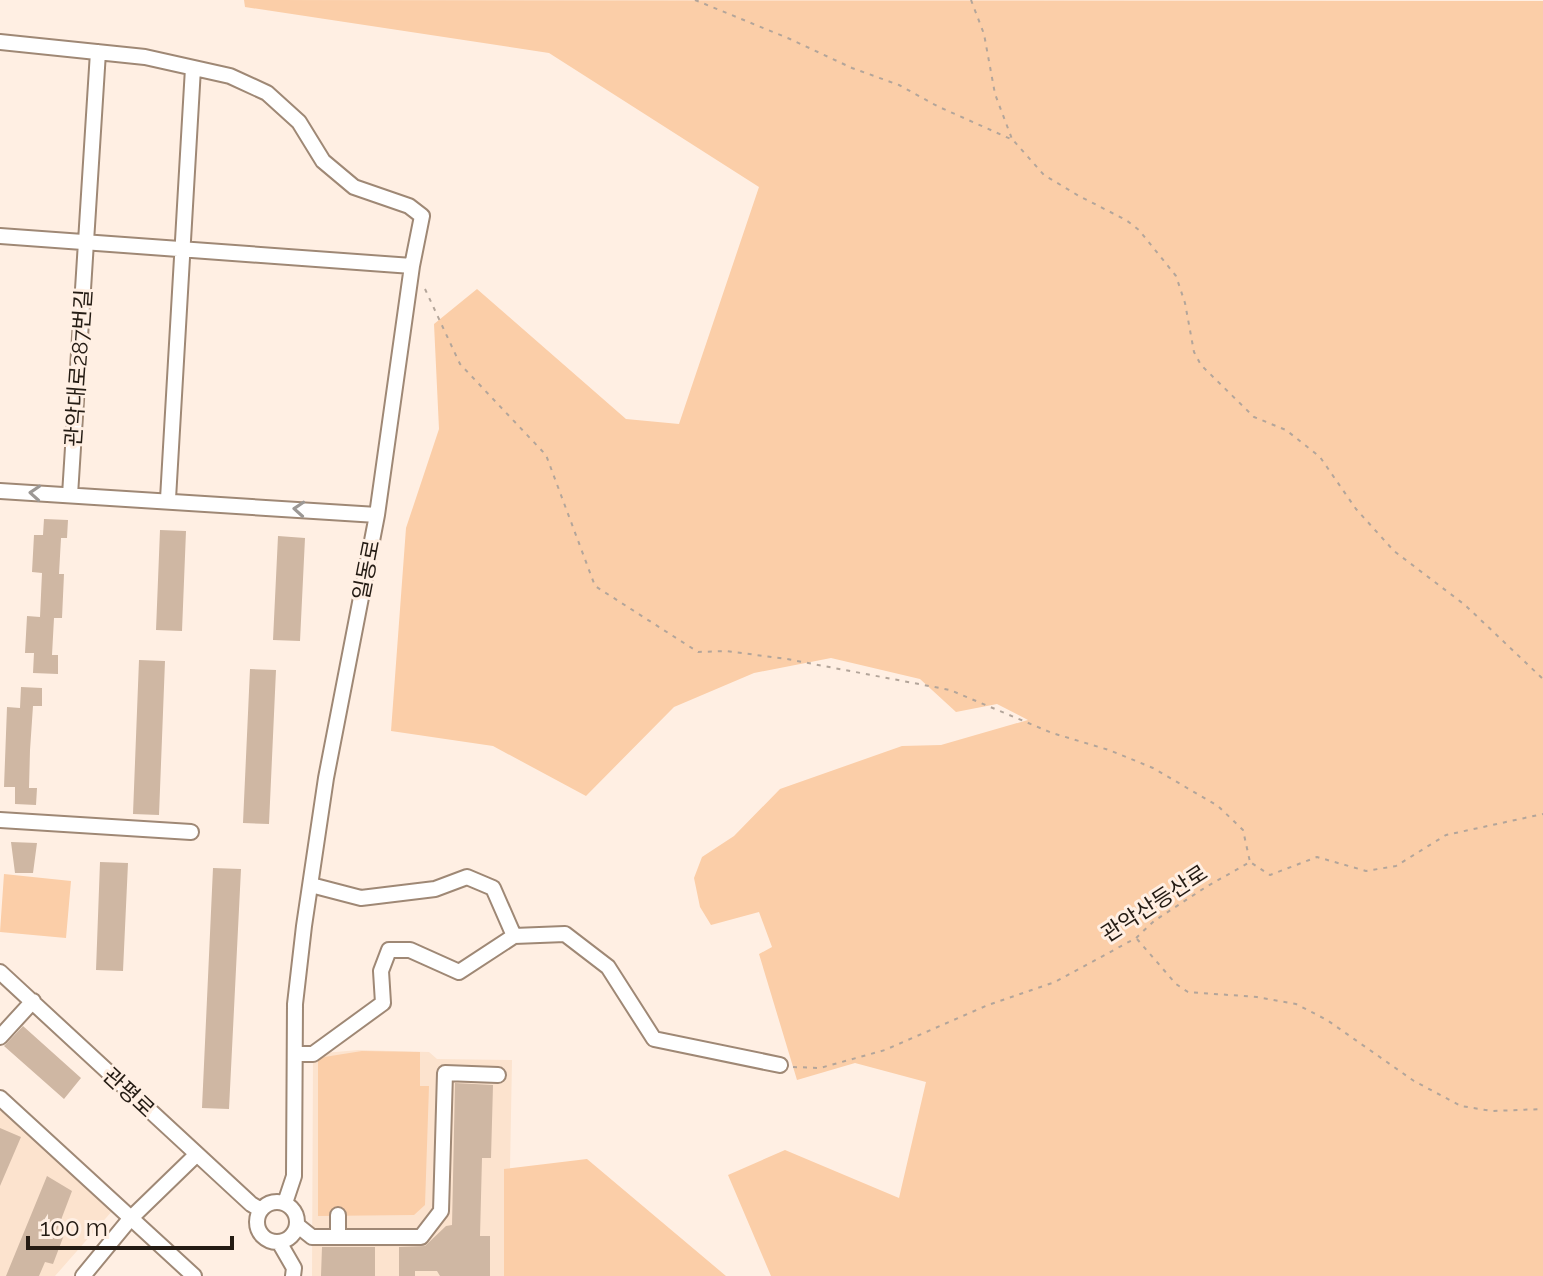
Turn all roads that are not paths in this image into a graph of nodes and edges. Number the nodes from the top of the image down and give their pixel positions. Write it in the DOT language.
graph roads {
  1 [pos="0,42"];
  2 [pos="98,52"];
  3 [pos="193,68"];
  4 [pos="0,236"];
  5 [pos="87,242"];
  6 [pos="184,248"];
  7 [pos="412,266"];
  8 [pos="0,491"];
  9 [pos="70,495"];
  10 [pos="168,499"];
  11 [pos="377,515"];
  12 [pos="0,820"];
  13 [pos="191,832"];
  14 [pos="311,885"];
  15 [pos="514,936"];
  16 [pos="0,972"];
  17 [pos="33,1001"];
  18 [pos="0,1037"];
  19 [pos="296,1054"];
  20 [pos="780,1065"];
  21 [pos="498,1075"];
  22 [pos="0,1098"];
  23 [pos="196,1155"];
  24 [pos="285,1203"];
  25 [pos="261,1210"];
  26 [pos="338,1215"];
  27 [pos="130,1219"];
  28 [pos="297,1225"];
  29 [pos="344,1240"];
  30 [pos="279,1242"];
  31 [pos="83,1276"];
  32 [pos="194,1276"];
  33 [pos="293,1276"];
  1 -- 2 [label="street, 일동로"];
  2 -- 3 [label="street, 일동로"];
  2 -- 5 [label="street"];
  3 -- 6 [label="street"];
  3 -- 7 [label="street, 일동로"];
  4 -- 5 [label="street"];
  5 -- 6 [label="street"];
  5 -- 9 [label="street, 관악대로287번길"];
  6 -- 7 [label="street"];
  6 -- 10 [label="street"];
  7 -- 11 [label="street, 일동로"];
  9 -- 8 [label="street, one-way"];
  9 -- 10 [label="street"];
  11 -- 10 [label="street, one-way"];
  11 -- 14 [label="street, 일동로"];
  12 -- 13 [label="street"];
  14 -- 15 [label="street"];
  14 -- 19 [label="street, 일동로"];
  15 -- 19 [label="street"];
  15 -- 20 [label="street"];
  16 -- 17 [label="street, 관평로"];
  17 -- 18 [label="street"];
  17 -- 23 [label="street, 관평로"];
  19 -- 24 [label="street, 일동로"];
  21 -- 29 [label="street"];
  22 -- 27 [label="street"];
  23 -- 25 [label="street, 관평로"];
  23 -- 27 [label="street"];
  24 -- 25 [label="street"];
  24 -- 28 [label="street"];
  25 -- 30 [label="street"];
  26 -- 29 [label="street"];
  27 -- 31 [label="street"];
  27 -- 32 [label="street"];
  28 -- 29 [label="street"];
  28 -- 30 [label="street"];
  30 -- 33 [label="street"];
}
